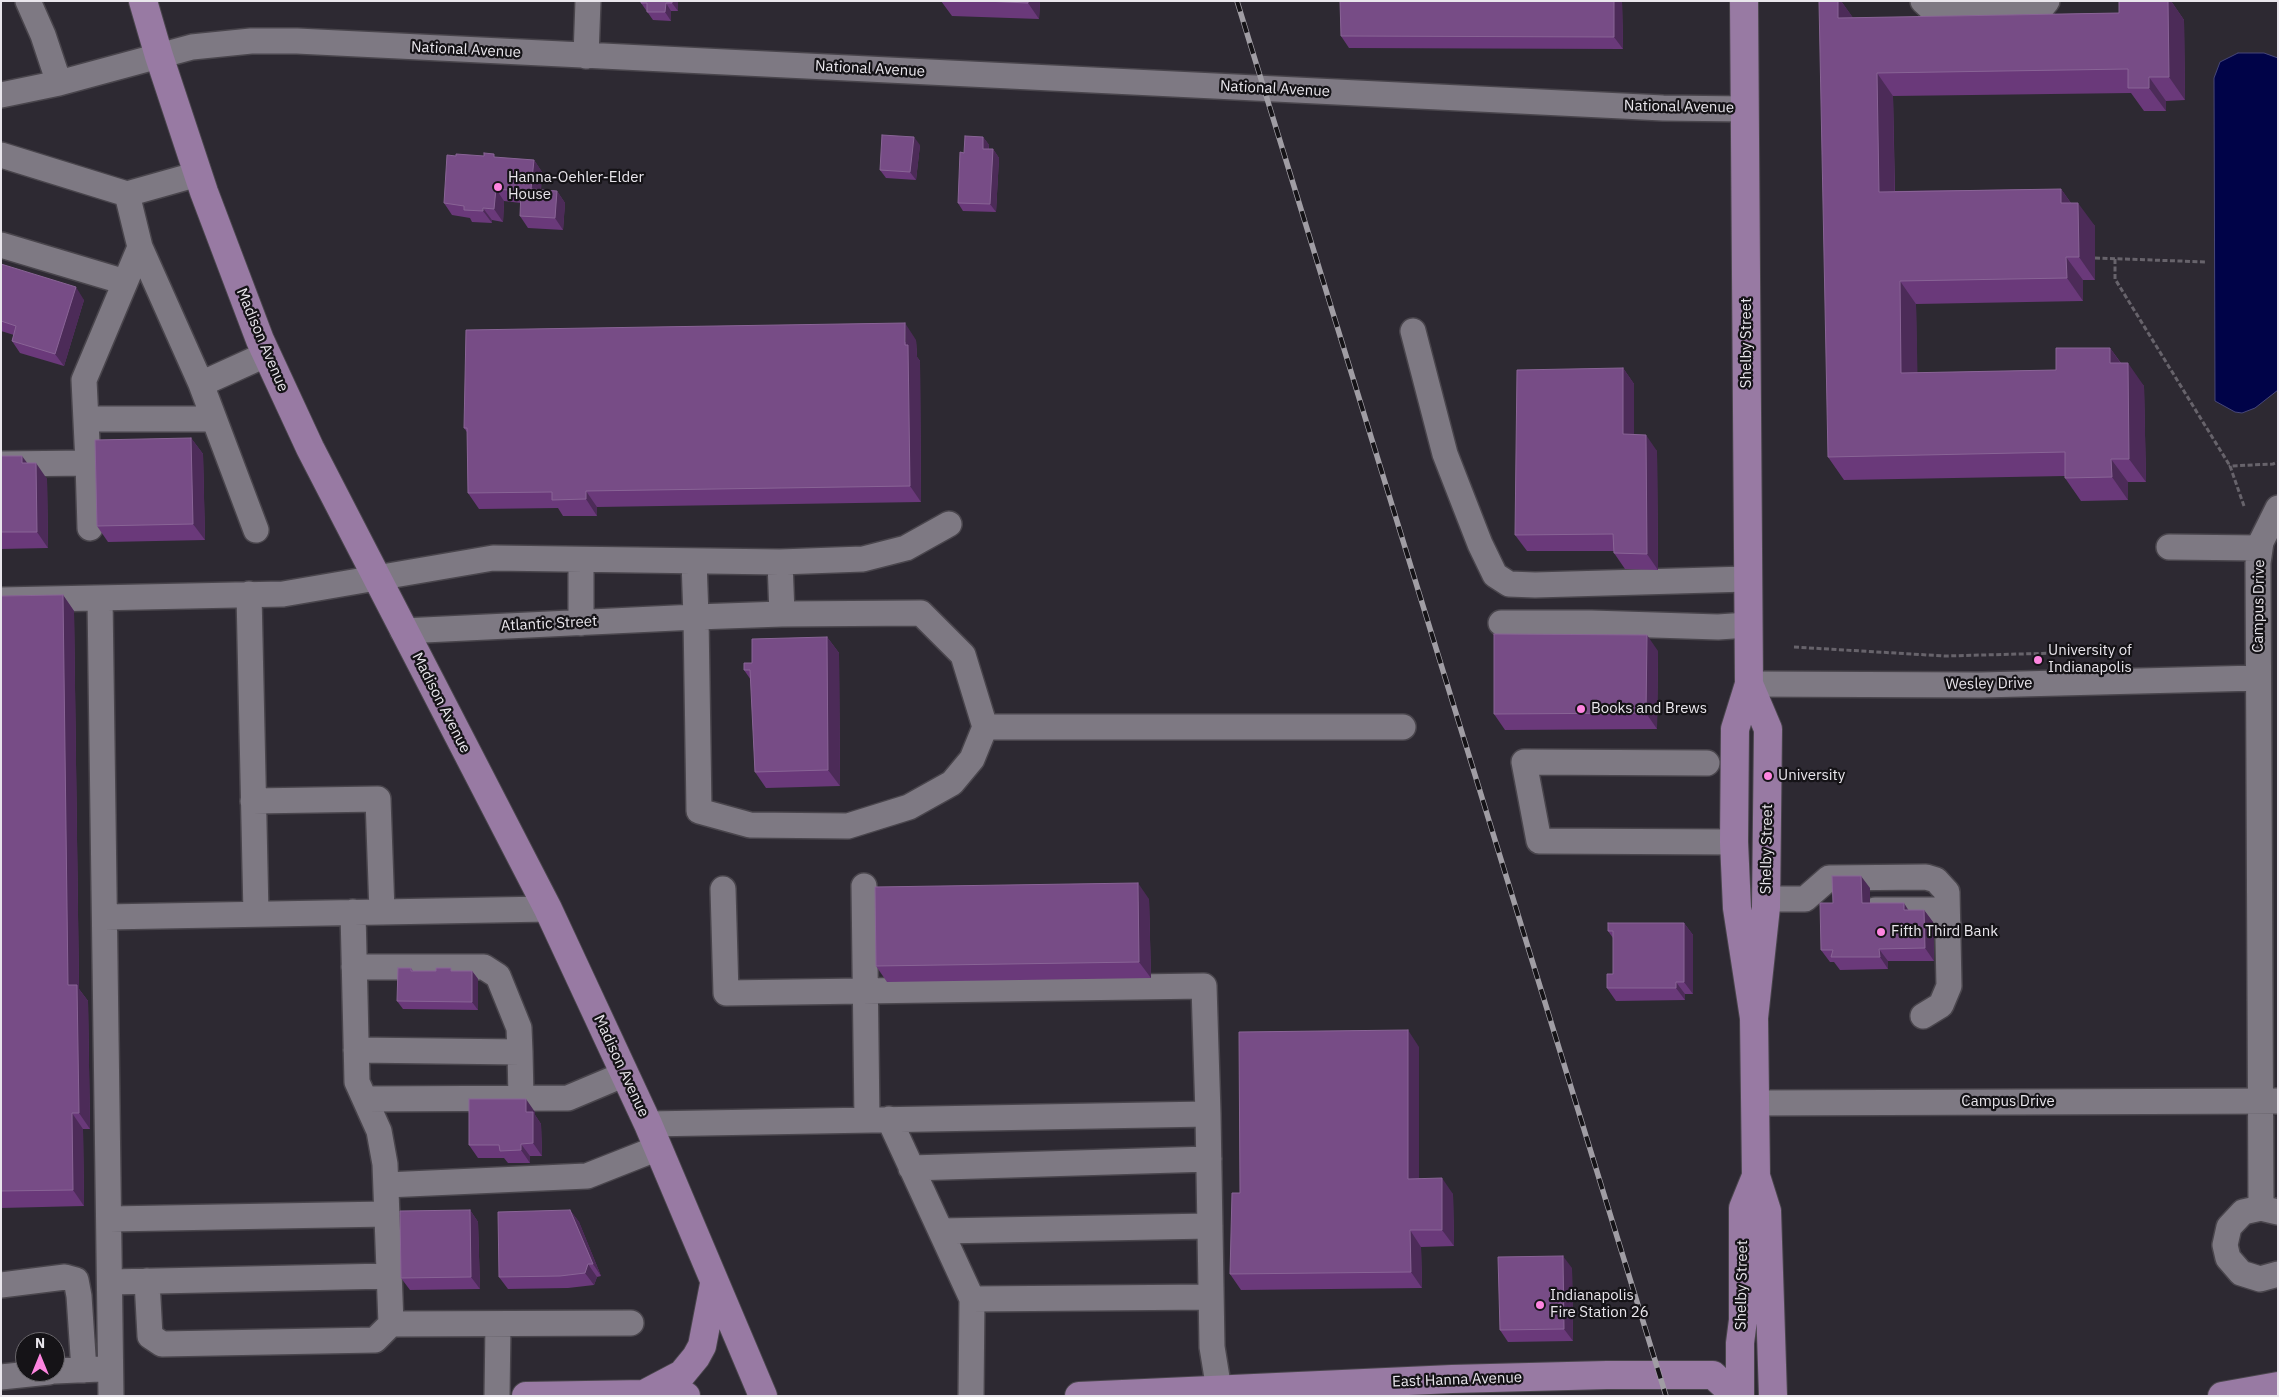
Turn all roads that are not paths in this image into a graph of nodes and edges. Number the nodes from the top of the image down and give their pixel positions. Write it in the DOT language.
graph roads {
  1 [pos="28,1"];
  2 [pos="143,1"];
  3 [pos="588,1"];
  4 [pos="1744,1"];
  5 [pos="1923,1"];
  6 [pos="2047,1"];
  7 [pos="159,56"];
  8 [pos="586,56"];
  9 [pos="59,84"];
  10 [pos="1,94"];
  11 [pos="1745,108"];
  12 [pos="1,155"];
  13 [pos="198,174"];
  14 [pos="127,194"];
  15 [pos="1,245"];
  16 [pos="140,247"];
  17 [pos="125,282"];
  18 [pos="1412,331"];
  19 [pos="267,354"];
  20 [pos="201,384"];
  21 [pos="86,419"];
  22 [pos="214,419"];
  23 [pos="88,463"];
  24 [pos="1,464"];
  25 [pos="2278,508"];
  26 [pos="949,524"];
  27 [pos="90,528"];
  28 [pos="256,530"];
  29 [pos="2169,547"];
  30 [pos="2260,548"];
  31 [pos="581,560"];
  32 [pos="694,561"];
  33 [pos="780,562"];
  34 [pos="377,579"];
  35 [pos="1747,579"];
  36 [pos="249,594"];
  37 [pos="100,598"];
  38 [pos="1,600"];
  39 [pos="782,614"];
  40 [pos="696,617"];
  41 [pos="582,623"];
  42 [pos="1501,623"];
  43 [pos="1748,625"];
  44 [pos="403,631"];
  45 [pos="2258,678"];
  46 [pos="1749,684"];
  47 [pos="985,726"];
  48 [pos="1403,726"];
  49 [pos="1708,763"];
  50 [pos="254,801"];
  51 [pos="1734,842"];
  52 [pos="864,886"];
  53 [pos="723,888"];
  54 [pos="1805,899"];
  55 [pos="1766,900"];
  56 [pos="548,909"];
  57 [pos="1948,911"];
  58 [pos="353,912"];
  59 [pos="382,912"];
  60 [pos="256,914"];
  61 [pos="105,917"];
  62 [pos="354,966"];
  63 [pos="865,992"];
  64 [pos="1923,1016"];
  65 [pos="1754,1018"];
  66 [pos="356,1050"];
  67 [pos="520,1052"];
  68 [pos="625,1074"];
  69 [pos="521,1098"];
  70 [pos="365,1100"];
  71 [pos="2270,1101"];
  72 [pos="1755,1103"];
  73 [pos="1208,1114"];
  74 [pos="878,1120"];
  75 [pos="653,1136"];
  76 [pos="1209,1160"];
  77 [pos="911,1168"];
  78 [pos="1756,1176"];
  79 [pos="386,1184"];
  80 [pos="2270,1210"];
  81 [pos="387,1214"];
  82 [pos="110,1219"];
  83 [pos="1210,1226"];
  84 [pos="941,1231"];
  85 [pos="2278,1274"];
  86 [pos="389,1276"];
  87 [pos="148,1281"];
  88 [pos="110,1282"];
  89 [pos="714,1284"];
  90 [pos="1,1286"];
  91 [pos="1211,1297"];
  92 [pos="972,1299"];
  93 [pos="630,1323"];
  94 [pos="391,1324"];
  95 [pos="498,1324"];
  96 [pos="112,1369"];
  97 [pos="84,1370"];
  98 [pos="65,1371"];
  99 [pos="15,1376"];
  100 [pos="1,1377"];
  101 [pos="2278,1386"];
  102 [pos="1220,1393"];
  103 [pos="645,1394"];
  104 [pos="111,1396"];
  105 [pos="497,1396"];
  106 [pos="526,1396"];
  107 [pos="686,1396"];
  108 [pos="763,1396"];
  109 [pos="971,1396"];
  110 [pos="1079,1396"];
  111 [pos="1736,1396"];
  112 [pos="1740,1396"];
  113 [pos="1773,1396"];
  114 [pos="2222,1396"];
  1 -- 9 [label="street"];
  2 -- 7 [label="main road, Madison Avenue"];
  3 -- 8 [label="street"];
  4 -- 11 [label="main road, Shelby Street"];
  5 -- 6 [label="street"];
  7 -- 8 [label="street, National Avenue"];
  7 -- 9 [label="street, National Avenue"];
  7 -- 13 [label="main road, Madison Avenue"];
  8 -- 11 [label="street, National Avenue"];
  9 -- 10 [label="street, National Avenue"];
  11 -- 35 [label="main road, Shelby Street"];
  12 -- 14 [label="street"];
  13 -- 14 [label="street"];
  13 -- 19 [label="main road, Madison Avenue"];
  14 -- 16 [label="street"];
  15 -- 17 [label="street"];
  16 -- 17 [label="street"];
  16 -- 20 [label="street"];
  17 -- 21 [label="street"];
  18 -- 35 [label="street"];
  19 -- 20 [label="street"];
  19 -- 34 [label="main road, Madison Avenue"];
  20 -- 22 [label="street"];
  21 -- 22 [label="street"];
  21 -- 23 [label="street"];
  22 -- 28 [label="street"];
  23 -- 24 [label="street"];
  23 -- 27 [label="street"];
  25 -- 30 [label="street, Campus Drive"];
  26 -- 33 [label="street"];
  29 -- 30 [label="street"];
  30 -- 45 [label="street, Campus Drive"];
  31 -- 32 [label="street"];
  31 -- 34 [label="street"];
  31 -- 41 [label="street"];
  32 -- 33 [label="street"];
  32 -- 40 [label="street"];
  33 -- 39 [label="street"];
  34 -- 36 [label="street"];
  34 -- 44 [label="main road, Madison Avenue"];
  35 -- 43 [label="main road, Shelby Street"];
  36 -- 37 [label="street"];
  36 -- 50 [label="street"];
  37 -- 38 [label="street"];
  37 -- 61 [label="street"];
  39 -- 40 [label="street, Atlantic Street"];
  39 -- 47 [label="street, Atlantic Street"];
  40 -- 41 [label="street, Atlantic Street"];
  40 -- 47 [label="street"];
  41 -- 44 [label="street, Atlantic Street"];
  42 -- 43 [label="street"];
  43 -- 46 [label="main road, Shelby Street"];
  44 -- 56 [label="main road, Madison Avenue"];
  45 -- 46 [label="street, Wesley Drive"];
  45 -- 71 [label="street, Campus Drive"];
  46 -- 51 [label="main road, Shelby Street"];
  46 -- 55 [label="main road, Shelby Street"];
  47 -- 48 [label="street"];
  49 -- 51 [label="street"];
  50 -- 59 [label="street"];
  50 -- 60 [label="street"];
  51 -- 65 [label="main road, Shelby Street"];
  52 -- 63 [label="street"];
  53 -- 63 [label="street"];
  54 -- 55 [label="street"];
  54 -- 57 [label="street"];
  54 -- 57 [label="street"];
  55 -- 65 [label="main road, Shelby Street"];
  56 -- 59 [label="street"];
  56 -- 68 [label="main road, Madison Avenue"];
  57 -- 64 [label="street"];
  58 -- 59 [label="street"];
  58 -- 60 [label="street"];
  58 -- 62 [label="street"];
  60 -- 61 [label="street"];
  61 -- 82 [label="street"];
  62 -- 66 [label="street"];
  62 -- 67 [label="street"];
  63 -- 73 [label="street"];
  63 -- 74 [label="street"];
  65 -- 72 [label="main road, Shelby Street"];
  66 -- 67 [label="street"];
  66 -- 70 [label="street"];
  67 -- 69 [label="street"];
  68 -- 69 [label="street"];
  68 -- 75 [label="main road, Madison Avenue"];
  69 -- 70 [label="street"];
  70 -- 79 [label="street"];
  71 -- 72 [label="street, Campus Drive"];
  71 -- 80 [label="street, Campus Drive"];
  72 -- 78 [label="main road, Shelby Street"];
  73 -- 74 [label="street"];
  73 -- 76 [label="street"];
  74 -- 75 [label="street"];
  74 -- 77 [label="street"];
  75 -- 79 [label="street"];
  75 -- 89 [label="main road, Madison Avenue"];
  76 -- 77 [label="street"];
  76 -- 83 [label="street"];
  77 -- 84 [label="street"];
  78 -- 112 [label="main road, Shelby Street"];
  78 -- 113 [label="main road, Shelby Street"];
  79 -- 81 [label="street"];
  80 -- 85 [label="street"];
  81 -- 82 [label="street"];
  81 -- 86 [label="street"];
  82 -- 88 [label="street"];
  83 -- 84 [label="street"];
  83 -- 91 [label="street"];
  84 -- 92 [label="street"];
  86 -- 87 [label="street"];
  86 -- 94 [label="street"];
  87 -- 88 [label="street"];
  87 -- 94 [label="street"];
  88 -- 96 [label="street"];
  89 -- 103 [label="main road"];
  89 -- 108 [label="main road, Madison Avenue"];
  90 -- 97 [label="street"];
  91 -- 92 [label="street"];
  91 -- 102 [label="street"];
  92 -- 109 [label="street"];
  93 -- 95 [label="street"];
  94 -- 95 [label="street"];
  95 -- 105 [label="street"];
  96 -- 97 [label="street"];
  96 -- 104 [label="street"];
  97 -- 98 [label="street"];
  99 -- 100 [label="street"];
  101 -- 114 [label="main road"];
  102 -- 110 [label="main road, East Hanna Avenue"];
  102 -- 111 [label="main road, East Hanna Avenue"];
  103 -- 106 [label="main road"];
  103 -- 107 [label="main road"];
}
